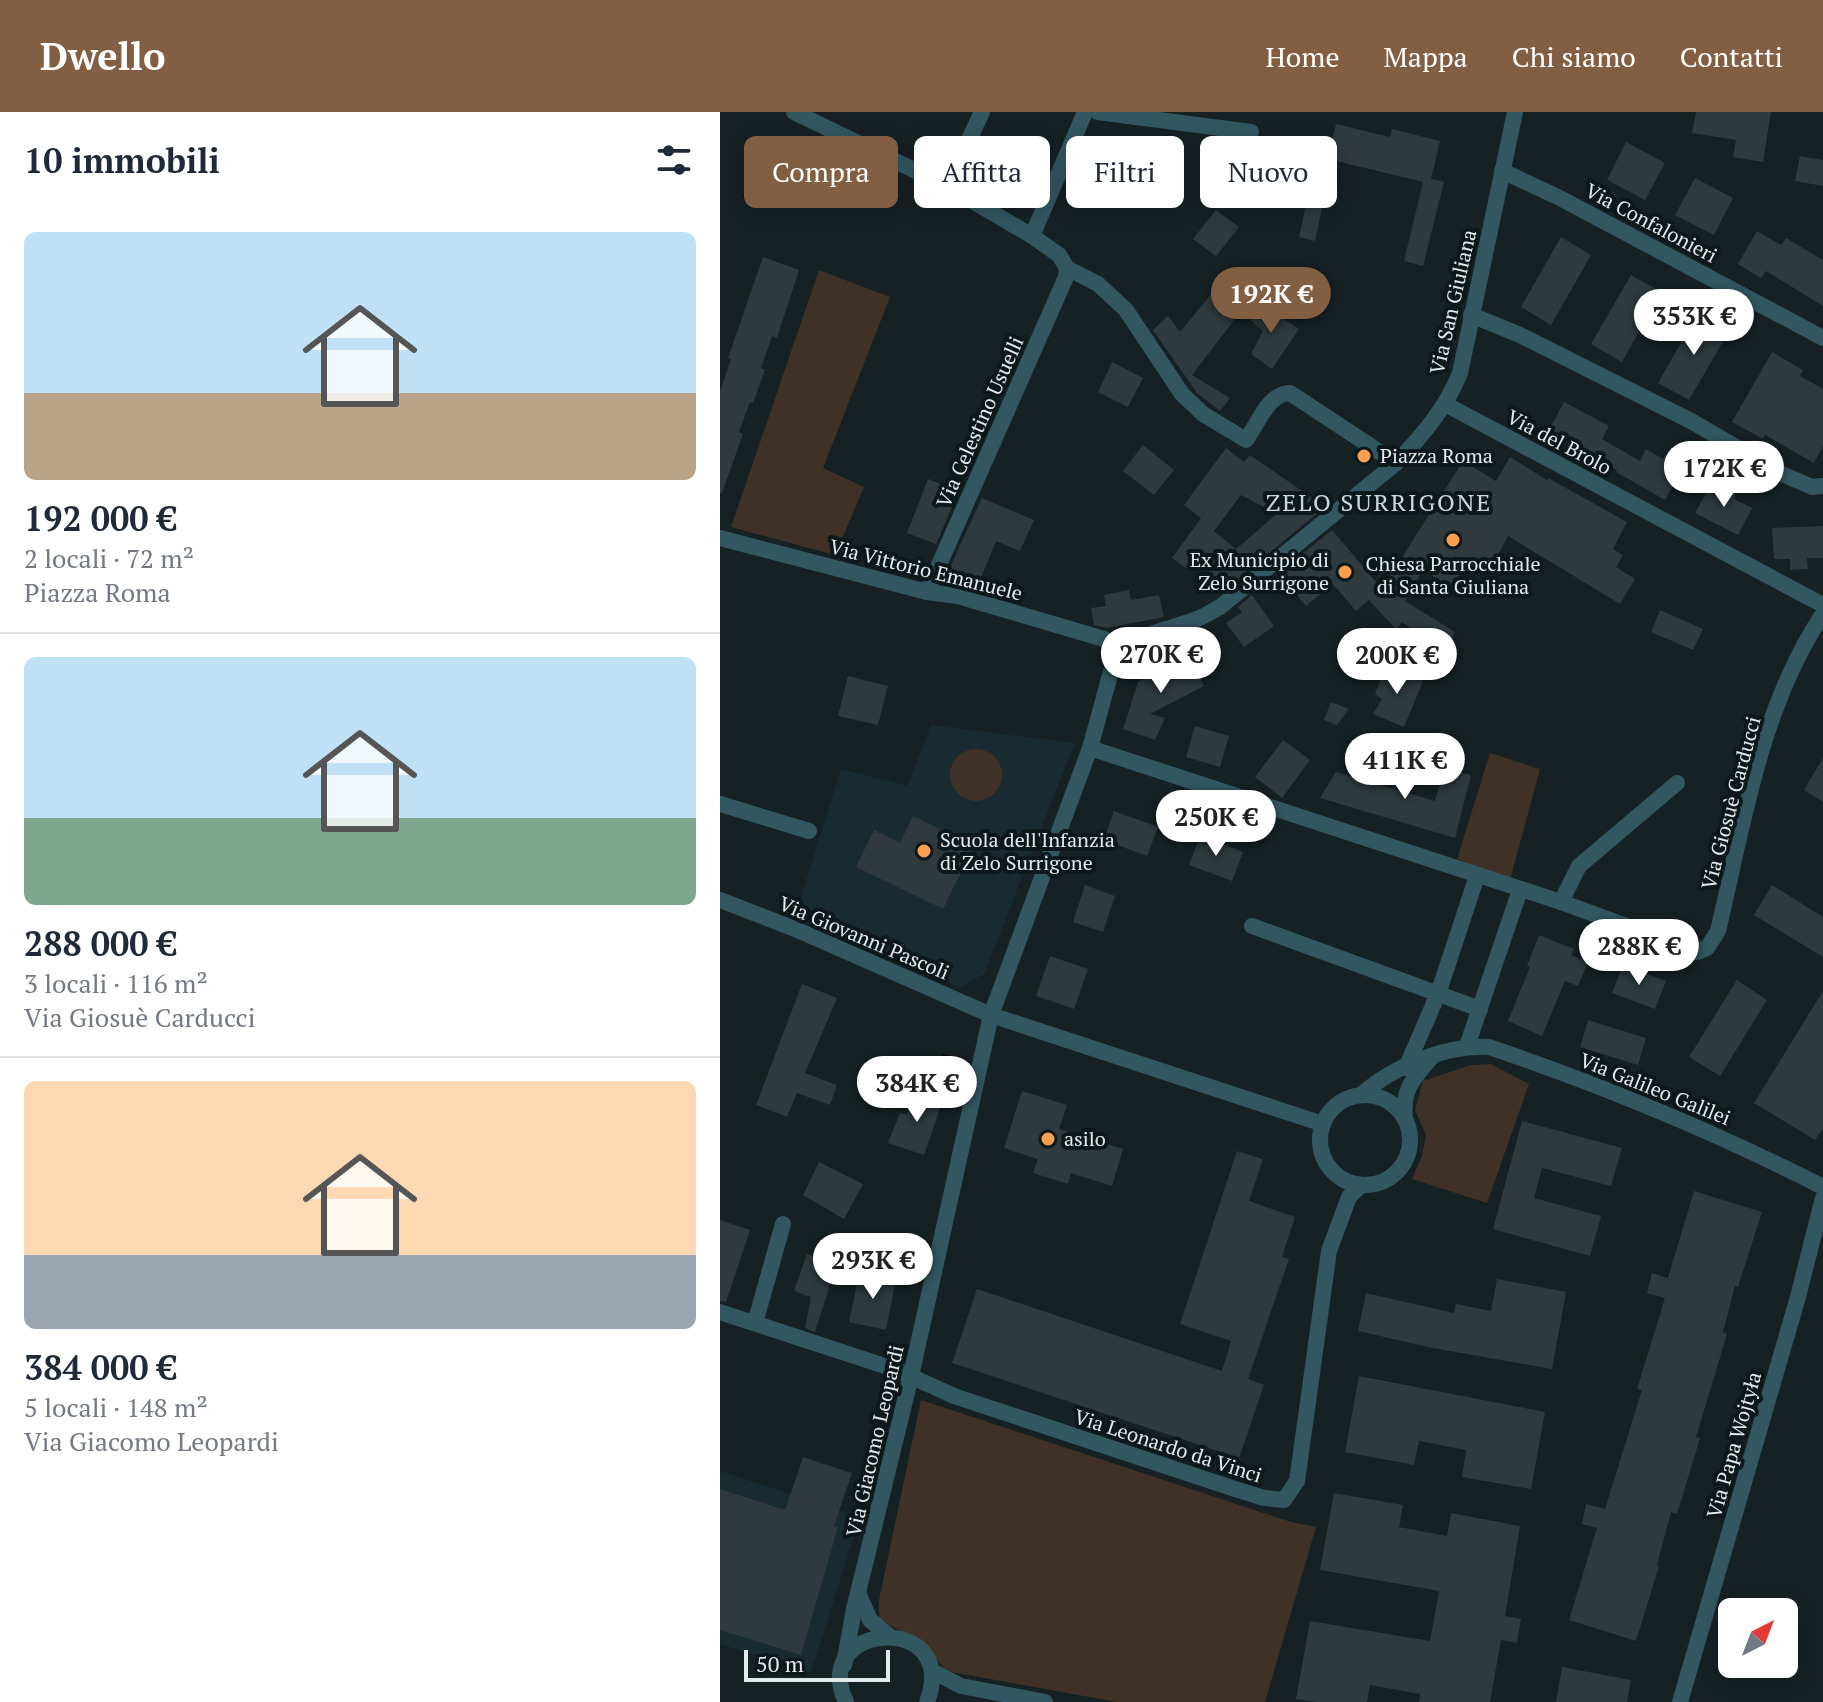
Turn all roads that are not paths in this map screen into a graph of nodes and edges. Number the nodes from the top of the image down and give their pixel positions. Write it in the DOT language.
graph roads {
  1 [pos="794,112"];
  2 [pos="982,112"];
  3 [pos="1085,112"];
  4 [pos="1098,112"];
  5 [pos="1515,112"];
  6 [pos="1251,132"];
  7 [pos="971,136"];
  8 [pos="914,170"];
  9 [pos="1502,171"];
  10 [pos="984,208"];
  11 [pos="1032,236"];
  12 [pos="1067,268"];
  13 [pos="1471,315"];
  14 [pos="1823,338"];
  15 [pos="1445,404"];
  16 [pos="1396,463"];
  17 [pos="1823,486"];
  18 [pos="720,538"];
  19 [pos="927,592"];
  20 [pos="1823,605"];
  21 [pos="1823,614"];
  22 [pos="1119,650"];
  23 [pos="1090,748"];
  24 [pos="1677,783"];
  25 [pos="720,804"];
  26 [pos="809,831"];
  27 [pos="1477,876"];
  28 [pos="1520,890"];
  29 [pos="720,900"];
  30 [pos="1561,902"];
  31 [pos="1252,926"];
  32 [pos="1438,994"];
  33 [pos="1480,1009"];
  34 [pos="991,1015"];
  35 [pos="1428,1020"];
  36 [pos="1467,1046"];
  37 [pos="1436,1056"];
  38 [pos="1406,1068"];
  39 [pos="1361,1095"];
  40 [pos="1405,1119"];
  41 [pos="1323,1124"];
  42 [pos="1361,1185"];
  43 [pos="1823,1187"];
  44 [pos="1823,1198"];
  45 [pos="783,1224"];
  46 [pos="720,1312"];
  47 [pos="755,1323"];
  48 [pos="911,1376"];
  49 [pos="859,1595"];
  50 [pos="888,1635"];
  51 [pos="844,1665"];
  52 [pos="932,1671"];
  53 [pos="961,1686"];
  54 [pos="928,1701"];
  55 [pos="846,1702"];
  56 [pos="1045,1702"];
  57 [pos="1680,1702"];
  1 -- 8 [label="street"];
  2 -- 7 [label="street"];
  3 -- 11 [label="street"];
  4 -- 6 [label="street"];
  5 -- 9 [label="street, Via San Giuliana"];
  9 -- 13 [label="street, Via San Giuliana"];
  9 -- 14 [label="street, Via Confalonieri"];
  10 -- 11 [label="street"];
  11 -- 12 [label="street"];
  12 -- 16 [label="street"];
  12 -- 19 [label="street, Via Celestino Usuelli"];
  13 -- 15 [label="street, Via San Giuliana"];
  13 -- 17 [label="street"];
  15 -- 16 [label="street"];
  15 -- 20 [label="street, Via del Brolo"];
  16 -- 22 [label="street"];
  18 -- 19 [label="street, Via Vittorio Emanuele"];
  19 -- 22 [label="street, Via Vittorio Emanuele"];
  21 -- 30 [label="street, Via Giosuè Carducci"];
  22 -- 23 [label="street, Via Giacomo Leopardi"];
  23 -- 27 [label="street, Via Giosuè Carducci"];
  23 -- 34 [label="street, Via Giacomo Leopardi"];
  24 -- 30 [label="street"];
  25 -- 26 [label="street"];
  27 -- 28 [label="street, Via Giosuè Carducci"];
  27 -- 32 [label="street"];
  28 -- 30 [label="street, Via Giosuè Carducci"];
  28 -- 33 [label="street"];
  29 -- 34 [label="street, Via Giovanni Pascoli"];
  31 -- 32 [label="street"];
  32 -- 33 [label="street"];
  32 -- 35 [label="street"];
  33 -- 36 [label="street"];
  34 -- 41 [label="street"];
  34 -- 48 [label="street, Via Giacomo Leopardi"];
  35 -- 37 [label="street"];
  35 -- 38 [label="street"];
  36 -- 37 [label="street, Via Galileo Galilei"];
  36 -- 43 [label="street, Via Galileo Galilei"];
  37 -- 38 [label="street, Via Galileo Galilei"];
  37 -- 40 [label="street"];
  38 -- 39 [label="street, Via Galileo Galilei"];
  39 -- 40 [label="street"];
  39 -- 41 [label="street"];
  40 -- 42 [label="street"];
  41 -- 42 [label="street"];
  42 -- 48 [label="street, Via Leonardo da Vinci"];
  44 -- 57 [label="street, Via Papa Wojtyła"];
  45 -- 47 [label="street"];
  46 -- 47 [label="street"];
  47 -- 48 [label="street"];
  48 -- 49 [label="street, Via Giacomo Leopardi"];
  49 -- 50 [label="street"];
  49 -- 51 [label="street, Via Giacomo Leopardi"];
  50 -- 51 [label="street"];
  50 -- 52 [label="street"];
  51 -- 55 [label="street, Via Giacomo Leopardi"];
  52 -- 53 [label="street"];
  52 -- 54 [label="street"];
  53 -- 54 [label="street"];
  53 -- 56 [label="street"];
}
